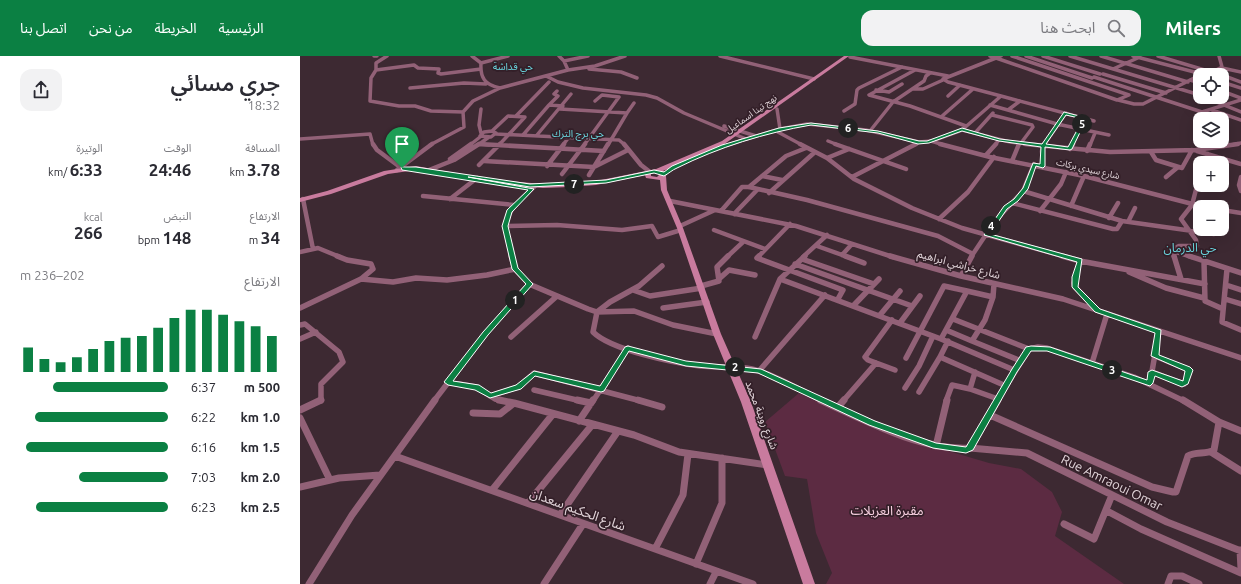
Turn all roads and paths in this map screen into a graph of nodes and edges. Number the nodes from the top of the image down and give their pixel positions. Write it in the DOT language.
graph roads {
  1 [pos="374,56"];
  2 [pos="377,56"];
  3 [pos="387,56"];
  4 [pos="472,56"];
  5 [pos="508,56"];
  6 [pos="559,56"];
  7 [pos="588,56"];
  8 [pos="625,56"];
  9 [pos="720,56"];
  10 [pos="850,56"];
  11 [pos="990,56"];
  12 [pos="1001,56"];
  13 [pos="1012,56"];
  14 [pos="1026,56"];
  15 [pos="1038,56"];
  16 [pos="1043,56"];
  17 [pos="1070,56"];
  18 [pos="1101,56"];
  19 [pos="1112,56"];
  20 [pos="1133,56"];
  21 [pos="1158,56"];
  22 [pos="1219,56"];
  23 [pos="1140,57"];
  24 [pos="996,58"];
  25 [pos="1033,58"];
  26 [pos="1108,58"];
  27 [pos="564,61"];
  28 [pos="1058,61"];
  29 [pos="1155,62"];
  30 [pos="481,63"];
  31 [pos="1125,63"];
  32 [pos="1050,64"];
  33 [pos="1170,66"];
  34 [pos="902,67"];
  35 [pos="1142,68"];
  36 [pos="1200,68"];
  37 [pos="1222,68"];
  38 [pos="481,69"];
  39 [pos="583,69"];
  40 [pos="1113,69"];
  41 [pos="1183,69"];
  42 [pos="1229,69"];
  43 [pos="376,70"];
  44 [pos="568,70"];
  45 [pos="915,70"];
  46 [pos="1156,72"];
  47 [pos="1193,72"];
  48 [pos="1241,72"];
  49 [pos="930,73"];
  50 [pos="1101,74"];
  51 [pos="546,76"];
  52 [pos="948,76"];
  53 [pos="1169,76"];
  54 [pos="1093,77"];
  55 [pos="636,78"];
  56 [pos="1229,78"];
  57 [pos="814,79"];
  58 [pos="1193,79"];
  59 [pos="943,80"];
  60 [pos="1087,80"];
  61 [pos="1189,81"];
  62 [pos="548,82"];
  63 [pos="1193,82"];
  64 [pos="1241,82"];
  65 [pos="902,84"];
  66 [pos="1229,84"];
  67 [pos="488,85"];
  68 [pos="960,86"];
  69 [pos="1234,86"];
  70 [pos="1229,87"];
  71 [pos="410,88"];
  72 [pos="500,88"];
  73 [pos="1176,88"];
  74 [pos="1241,88"];
  75 [pos="911,89"];
  76 [pos="973,89"];
  77 [pos="876,90"];
  78 [pos="557,91"];
  79 [pos="1229,91"];
  80 [pos="1229,92"];
  81 [pos="489,93"];
  82 [pos="1166,93"];
  83 [pos="571,94"];
  84 [pos="1193,94"];
  85 [pos="1241,94"];
  86 [pos="948,96"];
  87 [pos="1001,96"];
  88 [pos="1156,97"];
  89 [pos="1241,99"];
  90 [pos="1118,100"];
  91 [pos="595,101"];
  92 [pos="1020,101"];
  93 [pos="893,102"];
  94 [pos="634,103"];
  95 [pos="1221,104"];
  96 [pos="549,105"];
  97 [pos="990,105"];
  98 [pos="1034,105"];
  99 [pos="1226,106"];
  100 [pos="561,108"];
  101 [pos="999,108"];
  102 [pos="481,109"];
  103 [pos="777,109"];
  104 [pos="1049,109"];
  105 [pos="1008,110"];
  106 [pos="1212,110"];
  107 [pos="844,111"];
  108 [pos="463,112"];
  109 [pos="608,112"];
  110 [pos="1241,112"];
  111 [pos="627,113"];
  112 [pos="1066,113"];
  113 [pos="992,115"];
  114 [pos="516,116"];
  115 [pos="540,116"];
  116 [pos="554,116"];
  117 [pos="1028,116"];
  118 [pos="941,117"];
  119 [pos="1085,118"];
  120 [pos="1041,120"];
  121 [pos="1241,120"];
  122 [pos="1094,121"];
  123 [pos="708,123"];
  124 [pos="1057,124"];
  125 [pos="966,126"];
  126 [pos="1079,129"];
  127 [pos="778,130"];
  128 [pos="962,130"];
  129 [pos="492,131"];
  130 [pos="870,131"];
  131 [pos="1095,132"];
  132 [pos="975,133"];
  133 [pos="496,134"];
  134 [pos="510,134"];
  135 [pos="740,134"];
  136 [pos="481,135"];
  137 [pos="523,135"];
  138 [pos="537,135"];
  139 [pos="756,136"];
  140 [pos="1109,136"];
  141 [pos="489,137"];
  142 [pos="569,137"];
  143 [pos="587,138"];
  144 [pos="300,139"];
  145 [pos="610,139"];
  146 [pos="746,139"];
  147 [pos="999,140"];
  148 [pos="828,141"];
  149 [pos="931,141"];
  150 [pos="918,142"];
  151 [pos="1020,143"];
  152 [pos="1241,143"];
  153 [pos="479,144"];
  154 [pos="499,145"];
  155 [pos="1044,145"];
  156 [pos="724,146"];
  157 [pos="806,148"];
  158 [pos="560,149"];
  159 [pos="849,149"];
  160 [pos="1070,149"];
  161 [pos="579,150"];
  162 [pos="628,150"];
  163 [pos="1194,150"];
  164 [pos="604,151"];
  165 [pos="1087,151"];
  166 [pos="815,152"];
  167 [pos="1151,152"];
  168 [pos="792,153"];
  169 [pos="1208,154"];
  170 [pos="986,155"];
  171 [pos="827,158"];
  172 [pos="994,158"];
  173 [pos="808,159"];
  174 [pos="484,161"];
  175 [pos="1012,161"];
  176 [pos="884,162"];
  177 [pos="444,164"];
  178 [pos="1034,164"];
  179 [pos="1241,164"];
  180 [pos="479,165"];
  181 [pos="547,166"];
  182 [pos="1043,166"];
  183 [pos="567,167"];
  184 [pos="594,167"];
  185 [pos="1178,167"];
  186 [pos="400,168"];
  187 [pos="906,169"];
  188 [pos="429,170"];
  189 [pos="657,171"];
  190 [pos="1066,172"];
  191 [pos="562,174"];
  192 [pos="589,175"];
  193 [pos="664,175"];
  194 [pos="649,176"];
  195 [pos="762,176"];
  196 [pos="1084,176"];
  197 [pos="852,177"];
  198 [pos="1166,177"];
  199 [pos="1241,177"];
  200 [pos="475,179"];
  201 [pos="782,180"];
  202 [pos="533,187"];
  203 [pos="749,187"];
  204 [pos="664,190"];
  205 [pos="757,190"];
  206 [pos="1023,191"];
  207 [pos="1241,191"];
  208 [pos="1195,192"];
  209 [pos="769,193"];
  210 [pos="423,196"];
  211 [pos="1050,199"];
  212 [pos="302,200"];
  213 [pos="450,200"];
  214 [pos="670,201"];
  215 [pos="1118,203"];
  216 [pos="1012,204"];
  217 [pos="514,205"];
  218 [pos="1192,205"];
  219 [pos="1070,206"];
  220 [pos="1135,208"];
  221 [pos="715,210"];
  222 [pos="721,211"];
  223 [pos="1040,211"];
  224 [pos="1229,211"];
  225 [pos="1241,213"];
  226 [pos="734,214"];
  227 [pos="1109,218"];
  228 [pos="939,219"];
  229 [pos="1122,221"];
  230 [pos="1128,222"];
  231 [pos="790,224"];
  232 [pos="505,226"];
  233 [pos="680,228"];
  234 [pos="714,230"];
  235 [pos="1189,232"];
  236 [pos="1193,232"];
  237 [pos="986,235"];
  238 [pos="827,236"];
  239 [pos="743,242"];
  240 [pos="852,244"];
  241 [pos="817,246"];
  242 [pos="313,249"];
  243 [pos="765,250"];
  244 [pos="1173,251"];
  245 [pos="300,252"];
  246 [pos="842,254"];
  247 [pos="973,254"];
  248 [pos="802,259"];
  249 [pos="1080,261"];
  250 [pos="1204,262"];
  251 [pos="864,263"];
  252 [pos="795,264"];
  253 [pos="662,266"];
  254 [pos="515,269"];
  255 [pos="1124,269"];
  256 [pos="1227,269"];
  257 [pos="787,271"];
  258 [pos="1241,273"];
  259 [pos="755,275"];
  260 [pos="961,276"];
  261 [pos="720,278"];
  262 [pos="361,279"];
  263 [pos="780,279"];
  264 [pos="879,279"];
  265 [pos="1180,279"];
  266 [pos="530,284"];
  267 [pos="874,284"];
  268 [pos="994,284"];
  269 [pos="1205,284"];
  270 [pos="1226,285"];
  271 [pos="702,287"];
  272 [pos="633,290"];
  273 [pos="868,290"];
  274 [pos="1241,290"];
  275 [pos="900,291"];
  276 [pos="967,291"];
  277 [pos="826,295"];
  278 [pos="558,296"];
  279 [pos="920,296"];
  280 [pos="993,297"];
  281 [pos="1204,298"];
  282 [pos="838,299"];
  283 [pos="893,300"];
  284 [pos="1225,300"];
  285 [pos="707,302"];
  286 [pos="1241,304"];
  287 [pos="854,305"];
  288 [pos="912,306"];
  289 [pos="300,308"];
  290 [pos="664,308"];
  291 [pos="1223,309"];
  292 [pos="1098,311"];
  293 [pos="597,312"];
  294 [pos="1107,314"];
  295 [pos="880,315"];
  296 [pos="953,318"];
  297 [pos="892,320"];
  298 [pos="900,323"];
  299 [pos="300,325"];
  300 [pos="980,329"];
  301 [pos="946,330"];
  302 [pos="1241,330"];
  303 [pos="919,331"];
  304 [pos="316,332"];
  305 [pos="1159,332"];
  306 [pos="717,334"];
  307 [pos="933,336"];
  308 [pos="510,337"];
  309 [pos="754,337"];
  310 [pos="941,338"];
  311 [pos="300,339"];
  312 [pos="948,341"];
  313 [pos="972,341"];
  314 [pos="628,348"];
  315 [pos="1029,349"];
  316 [pos="1155,356"];
  317 [pos="940,357"];
  318 [pos="906,358"];
  319 [pos="1241,358"];
  320 [pos="1021,361"];
  321 [pos="876,363"];
  322 [pos="1092,363"];
  323 [pos="730,367"];
  324 [pos="759,370"];
  325 [pos="895,370"];
  326 [pos="1014,370"];
  327 [pos="974,372"];
  328 [pos="1152,372"];
  329 [pos="448,382"];
  330 [pos="1150,383"];
  331 [pos="1006,386"];
  332 [pos="905,388"];
  333 [pos="601,389"];
  334 [pos="970,389"];
  335 [pos="534,390"];
  336 [pos="919,392"];
  337 [pos="490,396"];
  338 [pos="998,399"];
  339 [pos="514,403"];
  340 [pos="591,403"];
  341 [pos="662,407"];
  342 [pos="838,407"];
  343 [pos="300,410"];
  344 [pos="473,412"];
  345 [pos="553,414"];
  346 [pos="990,415"];
  347 [pos="300,418"];
  348 [pos="579,421"];
  349 [pos="1219,422"];
  350 [pos="592,425"];
  351 [pos="618,431"];
  352 [pos="1241,431"];
  353 [pos="936,446"];
  354 [pos="970,448"];
  355 [pos="1211,452"];
  356 [pos="688,454"];
  357 [pos="395,456"];
  358 [pos="722,458"];
  359 [pos="769,465"];
  360 [pos="1241,471"];
  361 [pos="380,475"];
  362 [pos="329,478"];
  363 [pos="300,487"];
  364 [pos="493,489"];
  365 [pos="1112,495"];
  366 [pos="528,503"];
  367 [pos="1107,511"];
  368 [pos="560,515"];
  369 [pos="583,524"];
  370 [pos="1064,524"];
  371 [pos="655,549"];
  372 [pos="1240,550"];
  373 [pos="696,564"];
  374 [pos="1241,569"];
  375 [pos="716,572"];
  376 [pos="1241,573"];
  377 [pos="309,584"];
  378 [pos="544,584"];
  379 [pos="710,584"];
  380 [pos="753,584"];
  381 [pos="809,584"];
  382 [pos="1168,584"];
  383 [pos="1199,584"];
  1 -- 2 [label="street"];
  3 -- 43 [label="street"];
  4 -- 30 [label="street"];
  5 -- 30 [label="street"];
  6 -- 27 [label="street"];
  7 -- 27 [label="street"];
  8 -- 39 [label="street"];
  9 -- 57 [label="street"];
  10 -- 34 [label="street"];
  10 -- 57 [label="main road, نهج تينا اسماعيل"];
  10 -- 103 [label="main road, نهج تينا اسماعيل"];
  11 -- 24 [label="street"];
  12 -- 24 [label="street"];
  13 -- 60 [label="street"];
  14 -- 25 [label="street"];
  15 -- 25 [label="street"];
  16 -- 28 [label="street"];
  17 -- 28 [label="street"];
  17 -- 40 [label="street"];
  18 -- 26 [label="street"];
  19 -- 26 [label="street"];
  20 -- 23 [label="street"];
  21 -- 36 [label="street"];
  22 -- 37 [label="street"];
  23 -- 29 [label="street"];
  23 -- 31 [label="street"];
  24 -- 52 [label="street"];
  24 -- 90 [label="street"];
  25 -- 32 [label="street"];
  26 -- 31 [label="street"];
  27 -- 44 [label="street"];
  28 -- 32 [label="street"];
  28 -- 50 [label="street"];
  29 -- 33 [label="street"];
  29 -- 35 [label="street"];
  30 -- 38 [label="street"];
  31 -- 35 [label="street"];
  31 -- 40 [label="street"];
  32 -- 54 [label="street"];
  33 -- 41 [label="street"];
  33 -- 46 [label="street"];
  34 -- 45 [label="street"];
  34 -- 107 [label="street"];
  35 -- 46 [label="street"];
  38 -- 43 [label="street"];
  38 -- 67 [label="street"];
  39 -- 44 [label="street"];
  39 -- 55 [label="street"];
  40 -- 50 [label="street"];
  40 -- 73 [label="street"];
  41 -- 47 [label="street"];
  41 -- 53 [label="street"];
  42 -- 48 [label="street"];
  43 -- 108 [label="street"];
  44 -- 51 [label="street"];
  45 -- 49 [label="street"];
  45 -- 77 [label="street"];
  46 -- 53 [label="street"];
  49 -- 52 [label="street"];
  49 -- 75 [label="street"];
  50 -- 54 [label="street"];
  50 -- 82 [label="street"];
  51 -- 72 [label="street"];
  51 -- 123 [label="street"];
  52 -- 59 [label="street"];
  53 -- 61 [label="street"];
  54 -- 60 [label="street"];
  54 -- 88 [label="street"];
  56 -- 64 [label="street"];
  57 -- 135 [label="main road, نهج تينا اسماعيل"];
  58 -- 61 [label="street"];
  59 -- 68 [label="street"];
  59 -- 75 [label="street"];
  60 -- 90 [label="street"];
  61 -- 63 [label="street"];
  61 -- 73 [label="street"];
  62 -- 114 [label="street"];
  64 -- 69 [label="street"];
  65 -- 77 [label="street"];
  66 -- 69 [label="street"];
  67 -- 71 [label="street"];
  67 -- 72 [label="street"];
  67 -- 81 [label="street"];
  68 -- 76 [label="street"];
  68 -- 86 [label="street"];
  69 -- 70 [label="street"];
  69 -- 74 [label="street"];
  72 -- 81 [label="street"];
  73 -- 82 [label="street"];
  73 -- 84 [label="street"];
  75 -- 93 [label="street"];
  76 -- 87 [label="street"];
  76 -- 118 [label="street"];
  77 -- 93 [label="street"];
  78 -- 96 [label="street"];
  79 -- 85 [label="street"];
  80 -- 89 [label="street"];
  81 -- 108 [label="street"];
  82 -- 88 [label="street"];
  83 -- 100 [label="street"];
  87 -- 92 [label="street"];
  87 -- 97 [label="street"];
  88 -- 90 [label="street"];
  88 -- 106 [label="street"];
  89 -- 99 [label="street"];
  91 -- 109 [label="street"];
  92 -- 98 [label="street"];
  92 -- 105 [label="street"];
  93 -- 118 [label="street"];
  93 -- 130 [label="street"];
  94 -- 111 [label="street"];
  95 -- 99 [label="street"];
  96 -- 100 [label="street"];
  96 -- 115 [label="street"];
  97 -- 101 [label="street"];
  97 -- 125 [label="street"];
  98 -- 104 [label="street"];
  98 -- 117 [label="street"];
  99 -- 106 [label="street"];
  99 -- 110 [label="street"];
  100 -- 109 [label="street"];
  100 -- 116 [label="street"];
  101 -- 105 [label="street"];
  101 -- 113 [label="street"];
  102 -- 136 [label="street"];
  103 -- 127 [label="street"];
  103 -- 135 [label="main road, نهج تينا اسماعيل"];
  104 -- 112 [label="street"];
  104 -- 120 [label="street"];
  105 -- 117 [label="street"];
  106 -- 121 [label="street"];
  108 -- 186 [label="street"];
  109 -- 111 [label="street"];
  109 -- 143 [label="street"];
  111 -- 145 [label="street"];
  112 -- 119 [label="street"];
  112 -- 124 [label="street"];
  113 -- 132 [label="street"];
  113 -- 151 [label="street"];
  114 -- 129 [label="street"];
  114 -- 134 [label="street"];
  115 -- 116 [label="street"];
  115 -- 137 [label="street"];
  116 -- 138 [label="street"];
  117 -- 120 [label="street"];
  118 -- 125 [label="street"];
  119 -- 122 [label="street"];
  119 -- 126 [label="street"];
  120 -- 124 [label="street"];
  123 -- 135 [label="street"];
  123 -- 135 [label="street"];
  124 -- 126 [label="street"];
  124 -- 155 [label="street"];
  125 -- 128 [label="street"];
  126 -- 131 [label="street"];
  126 -- 160 [label="street"];
  127 -- 130 [label="street, شارع سيدي بركات"];
  127 -- 139 [label="street, شارع سيدي بركات"];
  127 -- 157 [label="street"];
  128 -- 132 [label="street"];
  128 -- 149 [label="street"];
  129 -- 133 [label="street"];
  129 -- 136 [label="street"];
  130 -- 150 [label="street, شارع سيدي بركات"];
  131 -- 140 [label="street"];
  131 -- 165 [label="street"];
  132 -- 147 [label="street"];
  133 -- 134 [label="street"];
  133 -- 141 [label="street"];
  134 -- 137 [label="street"];
  134 -- 154 [label="street"];
  135 -- 139 [label="street"];
  135 -- 146 [label="street"];
  135 -- 156 [label="main road, نهج تينا اسماعيل"];
  135 -- 189 [label="main road, نهج تينا اسماعيل"];
  136 -- 141 [label="street"];
  136 -- 177 [label="street"];
  137 -- 138 [label="street"];
  138 -- 142 [label="street"];
  139 -- 146 [label="street, شارع سيدي بركات"];
  141 -- 153 [label="street"];
  142 -- 143 [label="street"];
  142 -- 158 [label="street"];
  143 -- 145 [label="street"];
  143 -- 161 [label="street"];
  144 -- 186 [label="street"];
  145 -- 162 [label="street"];
  145 -- 164 [label="street"];
  146 -- 156 [label="main road"];
  147 -- 151 [label="street"];
  147 -- 170 [label="street"];
  148 -- 159 [label="street"];
  149 -- 150 [label="street, شارع سيدي بركات"];
  149 -- 170 [label="street, شارع سيدي بركات"];
  150 -- 176 [label="street"];
  151 -- 155 [label="street"];
  151 -- 175 [label="street"];
  152 -- 163 [label="street"];
  153 -- 154 [label="street"];
  153 -- 177 [label="street"];
  154 -- 158 [label="street"];
  154 -- 174 [label="street"];
  155 -- 160 [label="street"];
  155 -- 182 [label="street"];
  156 -- 193 [label="main road, نهج تينا اسماعيل"];
  157 -- 166 [label="street"];
  157 -- 168 [label="street"];
  158 -- 161 [label="street"];
  158 -- 181 [label="street"];
  159 -- 171 [label="street"];
  159 -- 176 [label="street"];
  160 -- 165 [label="street"];
  161 -- 164 [label="street"];
  161 -- 183 [label="street"];
  162 -- 184 [label="street"];
  162 -- 194 [label="street"];
  163 -- 167 [label="street"];
  163 -- 169 [label="street"];
  163 -- 185 [label="street"];
  164 -- 184 [label="street"];
  165 -- 167 [label="street"];
  166 -- 171 [label="street"];
  166 -- 173 [label="street"];
  167 -- 185 [label="street"];
  168 -- 173 [label="street"];
  168 -- 195 [label="street"];
  169 -- 179 [label="street"];
  170 -- 172 [label="street, شارع سيدي بركات"];
  171 -- 197 [label="street"];
  172 -- 175 [label="street, شارع سيدي بركات"];
  172 -- 228 [label="street"];
  173 -- 201 [label="street"];
  174 -- 180 [label="street"];
  174 -- 181 [label="street"];
  175 -- 178 [label="street, شارع سيدي بركات"];
  176 -- 187 [label="street"];
  176 -- 197 [label="street"];
  177 -- 188 [label="street"];
  178 -- 182 [label="street, شارع سيدي بركات"];
  178 -- 206 [label="street"];
  181 -- 183 [label="street"];
  182 -- 190 [label="street, شارع سيدي بركات"];
  183 -- 184 [label="street"];
  183 -- 191 [label="street"];
  184 -- 192 [label="street"];
  185 -- 198 [label="street"];
  186 -- 188 [label="main road"];
  186 -- 200 [label="main road"];
  186 -- 212 [label="main road"];
  188 -- 200 [label="main road"];
  189 -- 193 [label="main road"];
  189 -- 194 [label="main road, نهج تينا اسماعيل"];
  190 -- 196 [label="street, شارع سيدي بركات"];
  190 -- 211 [label="street"];
  193 -- 194 [label="main road, نهج تينا اسماعيل"];
  193 -- 204 [label="main road"];
  194 -- 202 [label="main road"];
  194 -- 204 [label="main road"];
  195 -- 201 [label="street"];
  195 -- 203 [label="street"];
  196 -- 218 [label="street, شارع سيدي بركات"];
  196 -- 219 [label="street"];
  197 -- 228 [label="street"];
  199 -- 207 [label="street"];
  200 -- 202 [label="main road"];
  200 -- 213 [label="street"];
  201 -- 209 [label="street"];
  202 -- 217 [label="street"];
  203 -- 205 [label="street"];
  203 -- 222 [label="street"];
  204 -- 214 [label="main road, شارع روينة محمد"];
  205 -- 209 [label="street"];
  205 -- 226 [label="street"];
  206 -- 211 [label="street"];
  206 -- 216 [label="street"];
  208 -- 218 [label="street"];
  209 -- 247 [label="street"];
  210 -- 213 [label="street"];
  211 -- 219 [label="street"];
  211 -- 223 [label="street"];
  212 -- 242 [label="street"];
  213 -- 217 [label="street"];
  214 -- 221 [label="street, شارع خراشي ابراهيم"];
  214 -- 233 [label="main road, شارع روينة محمد"];
  215 -- 227 [label="street"];
  216 -- 223 [label="street"];
  216 -- 237 [label="street"];
  217 -- 232 [label="street"];
  218 -- 235 [label="street"];
  219 -- 227 [label="street"];
  220 -- 230 [label="street"];
  221 -- 222 [label="street, شارع خراشي ابراهيم"];
  221 -- 233 [label="street"];
  222 -- 226 [label="street, شارع خراشي ابراهيم"];
  223 -- 229 [label="street"];
  224 -- 225 [label="street"];
  226 -- 231 [label="street, شارع خراشي ابراهيم"];
  227 -- 229 [label="street"];
  228 -- 237 [label="street"];
  229 -- 230 [label="street"];
  230 -- 235 [label="street"];
  231 -- 238 [label="street, شارع خراشي ابراهيم"];
  231 -- 243 [label="street"];
  232 -- 233 [label="street"];
  232 -- 254 [label="street"];
  233 -- 271 [label="main road, شارع روينة محمد"];
  234 -- 239 [label="street"];
  235 -- 236 [label="street"];
  235 -- 244 [label="street"];
  237 -- 247 [label="street"];
  237 -- 249 [label="street"];
  238 -- 240 [label="street, شارع خراشي ابراهيم"];
  238 -- 241 [label="street"];
  239 -- 243 [label="street"];
  239 -- 261 [label="street"];
  240 -- 246 [label="street"];
  240 -- 260 [label="street, شارع خراشي ابراهيم"];
  241 -- 246 [label="street"];
  241 -- 248 [label="street"];
  242 -- 245 [label="street"];
  242 -- 262 [label="street"];
  243 -- 257 [label="street"];
  244 -- 250 [label="street"];
  244 -- 265 [label="street"];
  246 -- 251 [label="street"];
  247 -- 260 [label="street"];
  248 -- 252 [label="street"];
  248 -- 267 [label="street"];
  249 -- 255 [label="street"];
  249 -- 292 [label="street"];
  250 -- 256 [label="street"];
  250 -- 269 [label="street"];
  252 -- 257 [label="street"];
  252 -- 273 [label="street"];
  253 -- 272 [label="street"];
  254 -- 262 [label="street"];
  254 -- 266 [label="street"];
  255 -- 265 [label="street"];
  255 -- 281 [label="street"];
  256 -- 258 [label="street"];
  256 -- 270 [label="street"];
  257 -- 263 [label="street"];
  257 -- 282 [label="street"];
  259 -- 261 [label="street"];
  260 -- 268 [label="street, شارع خراشي ابراهيم"];
  261 -- 271 [label="street"];
  262 -- 289 [label="street"];
  263 -- 277 [label="street"];
  263 -- 309 [label="street"];
  264 -- 267 [label="street"];
  265 -- 269 [label="street"];
  266 -- 278 [label="street"];
  266 -- 329 [label="street"];
  267 -- 273 [label="street"];
  268 -- 280 [label="street"];
  268 -- 292 [label="street, شارع خراشي ابراهيم"];
  269 -- 281 [label="street"];
  270 -- 274 [label="street"];
  270 -- 284 [label="street"];
  271 -- 272 [label="street"];
  271 -- 285 [label="main road, شارع روينة محمد"];
  272 -- 293 [label="street"];
  273 -- 283 [label="street"];
  273 -- 287 [label="street"];
  275 -- 283 [label="street"];
  276 -- 280 [label="street"];
  276 -- 296 [label="street"];
  276 -- 303 [label="street"];
  277 -- 282 [label="street"];
  277 -- 324 [label="street"];
  278 -- 293 [label="street"];
  278 -- 308 [label="street"];
  279 -- 288 [label="street"];
  280 -- 300 [label="street"];
  281 -- 291 [label="street"];
  282 -- 287 [label="street"];
  283 -- 288 [label="street"];
  283 -- 295 [label="street"];
  284 -- 286 [label="street"];
  284 -- 291 [label="street"];
  285 -- 290 [label="street"];
  285 -- 306 [label="main road, شارع روينة محمد"];
  287 -- 295 [label="street"];
  288 -- 298 [label="street"];
  291 -- 302 [label="street"];
  292 -- 294 [label="street, شارع خراشي ابراهيم"];
  293 -- 306 [label="street"];
  293 -- 314 [label="street, Rue Amraoui Omar"];
  294 -- 305 [label="street, شارع خراشي ابراهيم"];
  294 -- 322 [label="street"];
  295 -- 297 [label="street"];
  296 -- 300 [label="street"];
  296 -- 301 [label="street"];
  297 -- 298 [label="street"];
  297 -- 321 [label="street"];
  298 -- 303 [label="street"];
  299 -- 304 [label="street"];
  300 -- 313 [label="street"];
  300 -- 315 [label="street"];
  301 -- 310 [label="street"];
  301 -- 313 [label="street"];
  303 -- 307 [label="street"];
  303 -- 318 [label="street"];
  304 -- 311 [label="street"];
  304 -- 343 [label="street"];
  305 -- 316 [label="street"];
  305 -- 319 [label="street, شارع خراشي ابراهيم"];
  306 -- 323 [label="main road, شارع روينة محمد"];
  307 -- 310 [label="street"];
  307 -- 332 [label="street"];
  310 -- 312 [label="street"];
  312 -- 317 [label="street"];
  312 -- 326 [label="street"];
  313 -- 320 [label="street"];
  314 -- 323 [label="street, Rue Amraoui Omar"];
  314 -- 333 [label="street"];
  315 -- 320 [label="street"];
  315 -- 322 [label="street"];
  316 -- 328 [label="street"];
  316 -- 328 [label="street"];
  317 -- 327 [label="street"];
  317 -- 336 [label="street"];
  320 -- 326 [label="street"];
  321 -- 325 [label="street"];
  321 -- 342 [label="street"];
  322 -- 330 [label="street"];
  323 -- 324 [label="street, Rue Amraoui Omar"];
  323 -- 359 [label="main road, شارع روينة محمد"];
  324 -- 342 [label="street, Rue Amraoui Omar"];
  326 -- 331 [label="street"];
  327 -- 331 [label="street"];
  327 -- 334 [label="street"];
  328 -- 330 [label="street"];
  329 -- 337 [label="street"];
  329 -- 357 [label="street"];
  330 -- 349 [label="street"];
  331 -- 338 [label="street"];
  333 -- 337 [label="street"];
  333 -- 340 [label="street"];
  333 -- 341 [label="street"];
  334 -- 338 [label="street"];
  334 -- 353 [label="street"];
  335 -- 340 [label="street"];
  337 -- 339 [label="street"];
  338 -- 346 [label="street"];
  339 -- 344 [label="street"];
  339 -- 345 [label="street"];
  340 -- 348 [label="street"];
  342 -- 353 [label="street, Rue Amraoui Omar"];
  345 -- 348 [label="street"];
  345 -- 364 [label="street"];
  346 -- 354 [label="street"];
  346 -- 355 [label="street"];
  347 -- 362 [label="street"];
  348 -- 350 [label="street"];
  349 -- 352 [label="street"];
  349 -- 355 [label="street"];
  350 -- 351 [label="street"];
  350 -- 366 [label="street"];
  351 -- 356 [label="street"];
  351 -- 368 [label="street"];
  353 -- 354 [label="street, Rue Amraoui Omar"];
  354 -- 365 [label="street, Rue Amraoui Omar"];
  355 -- 360 [label="street"];
  356 -- 358 [label="street"];
  356 -- 371 [label="street"];
  357 -- 361 [label="street"];
  357 -- 364 [label="street, شارع الحكيم سعدان"];
  358 -- 359 [label="street"];
  358 -- 373 [label="street"];
  359 -- 381 [label="main road, شارع روينة محمد"];
  361 -- 362 [label="street"];
  361 -- 377 [label="street"];
  362 -- 363 [label="street"];
  364 -- 366 [label="street, شارع الحكيم سعدان"];
  365 -- 367 [label="street"];
  365 -- 372 [label="street, Rue Amraoui Omar"];
  366 -- 368 [label="street, شارع الحكيم سعدان"];
  367 -- 370 [label="street"];
  367 -- 376 [label="street"];
  368 -- 369 [label="street, شارع الحكيم سعدان"];
  369 -- 371 [label="street, شارع الحكيم سعدان"];
  369 -- 378 [label="street"];
  371 -- 373 [label="street, شارع الحكيم سعدان"];
  372 -- 374 [label="street"];
  373 -- 375 [label="street, شارع الحكيم سعدان"];
  375 -- 379 [label="street"];
  375 -- 380 [label="street, شارع الحكيم سعدان"];
  382 -- 383 [label="street"];
}
